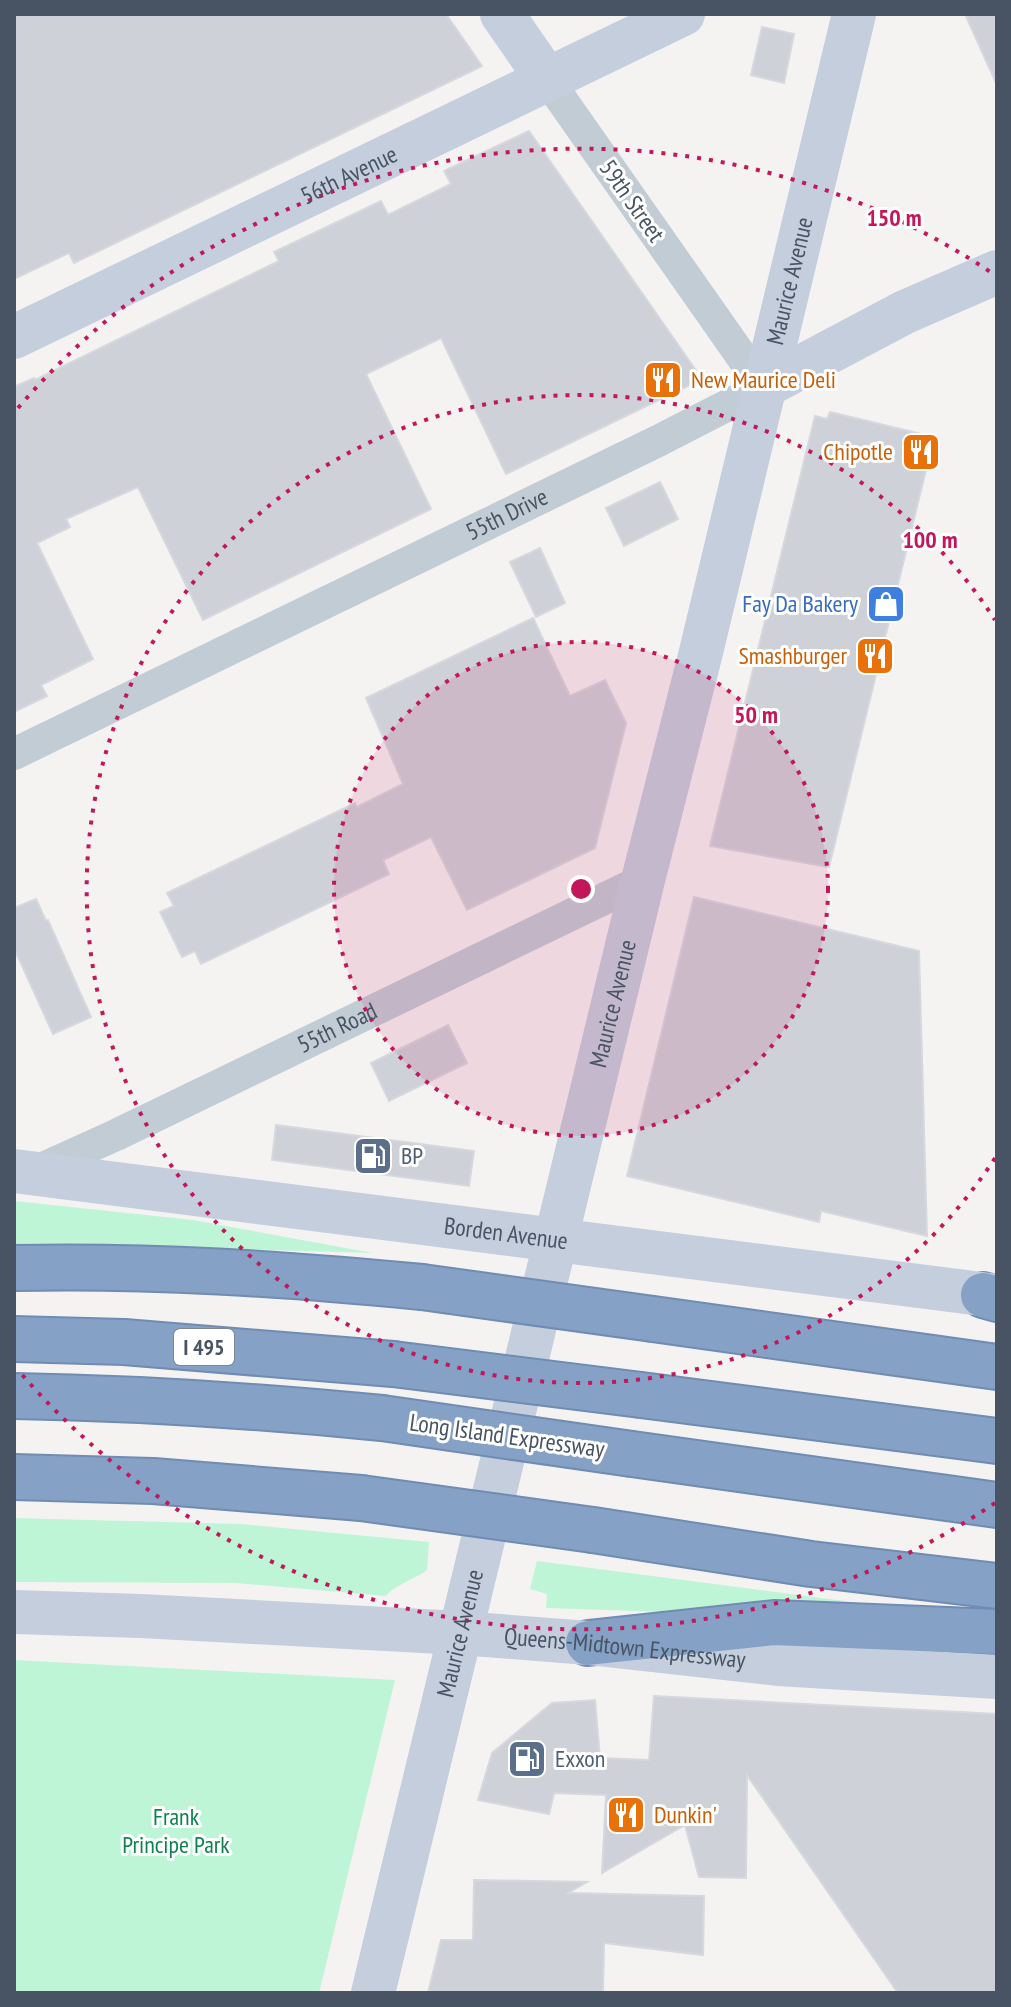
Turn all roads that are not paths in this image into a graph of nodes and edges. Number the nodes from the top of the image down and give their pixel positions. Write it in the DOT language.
graph roads {
  1 [pos="502,14"];
  2 [pos="683,14"];
  3 [pos="854,14"];
  4 [pos="547,79"];
  5 [pos="997,272"];
  6 [pos="14,337"];
  7 [pos="763,387"];
  8 [pos="14,754"];
  9 [pos="643,880"];
  10 [pos="23,1172"];
  11 [pos="556,1241"];
  12 [pos="14,1268"];
  13 [pos="992,1297"];
  14 [pos="14,1339"];
  15 [pos="997,1367"];
  16 [pos="14,1396"];
  17 [pos="997,1441"];
  18 [pos="14,1477"];
  19 [pos="997,1505"];
  20 [pos="997,1586"];
  21 [pos="14,1612"];
  22 [pos="997,1632"];
  23 [pos="460,1633"];
  24 [pos="588,1643"];
  25 [pos="997,1677"];
  26 [pos="373,1993"];
  1 -- 4 [label="main road, 59th Street"];
  2 -- 4 [label="main road, 56th Avenue"];
  3 -- 7 [label="main road, Maurice Avenue"];
  4 -- 6 [label="main road, 56th Avenue"];
  4 -- 7 [label="street, 59th Street"];
  5 -- 7 [label="main road, 55th Drive"];
  7 -- 8 [label="street, 55th Drive"];
  7 -- 9 [label="main road, Maurice Avenue"];
  9 -- 10 [label="street, 55th Road"];
  9 -- 11 [label="main road, Maurice Avenue"];
  10 -- 11 [label="main road, Borden Avenue"];
  11 -- 13 [label="main road, Borden Avenue"];
  11 -- 23 [label="main road, Maurice Avenue"];
  12 -- 15 [label="highway, bridge"];
  14 -- 17 [label="highway, I 495, bridge"];
  16 -- 19 [label="highway, Long Island Expressway / I 495, bridge"];
  18 -- 20 [label="highway, bridge"];
  21 -- 23 [label="main road, Queens-Midtown Expressway"];
  22 -- 24 [label="highway"];
  23 -- 24 [label="main road, Queens-Midtown Expressway"];
  23 -- 26 [label="main road, Maurice Avenue"];
  24 -- 25 [label="main road, Queens-Midtown Expressway"];
}
